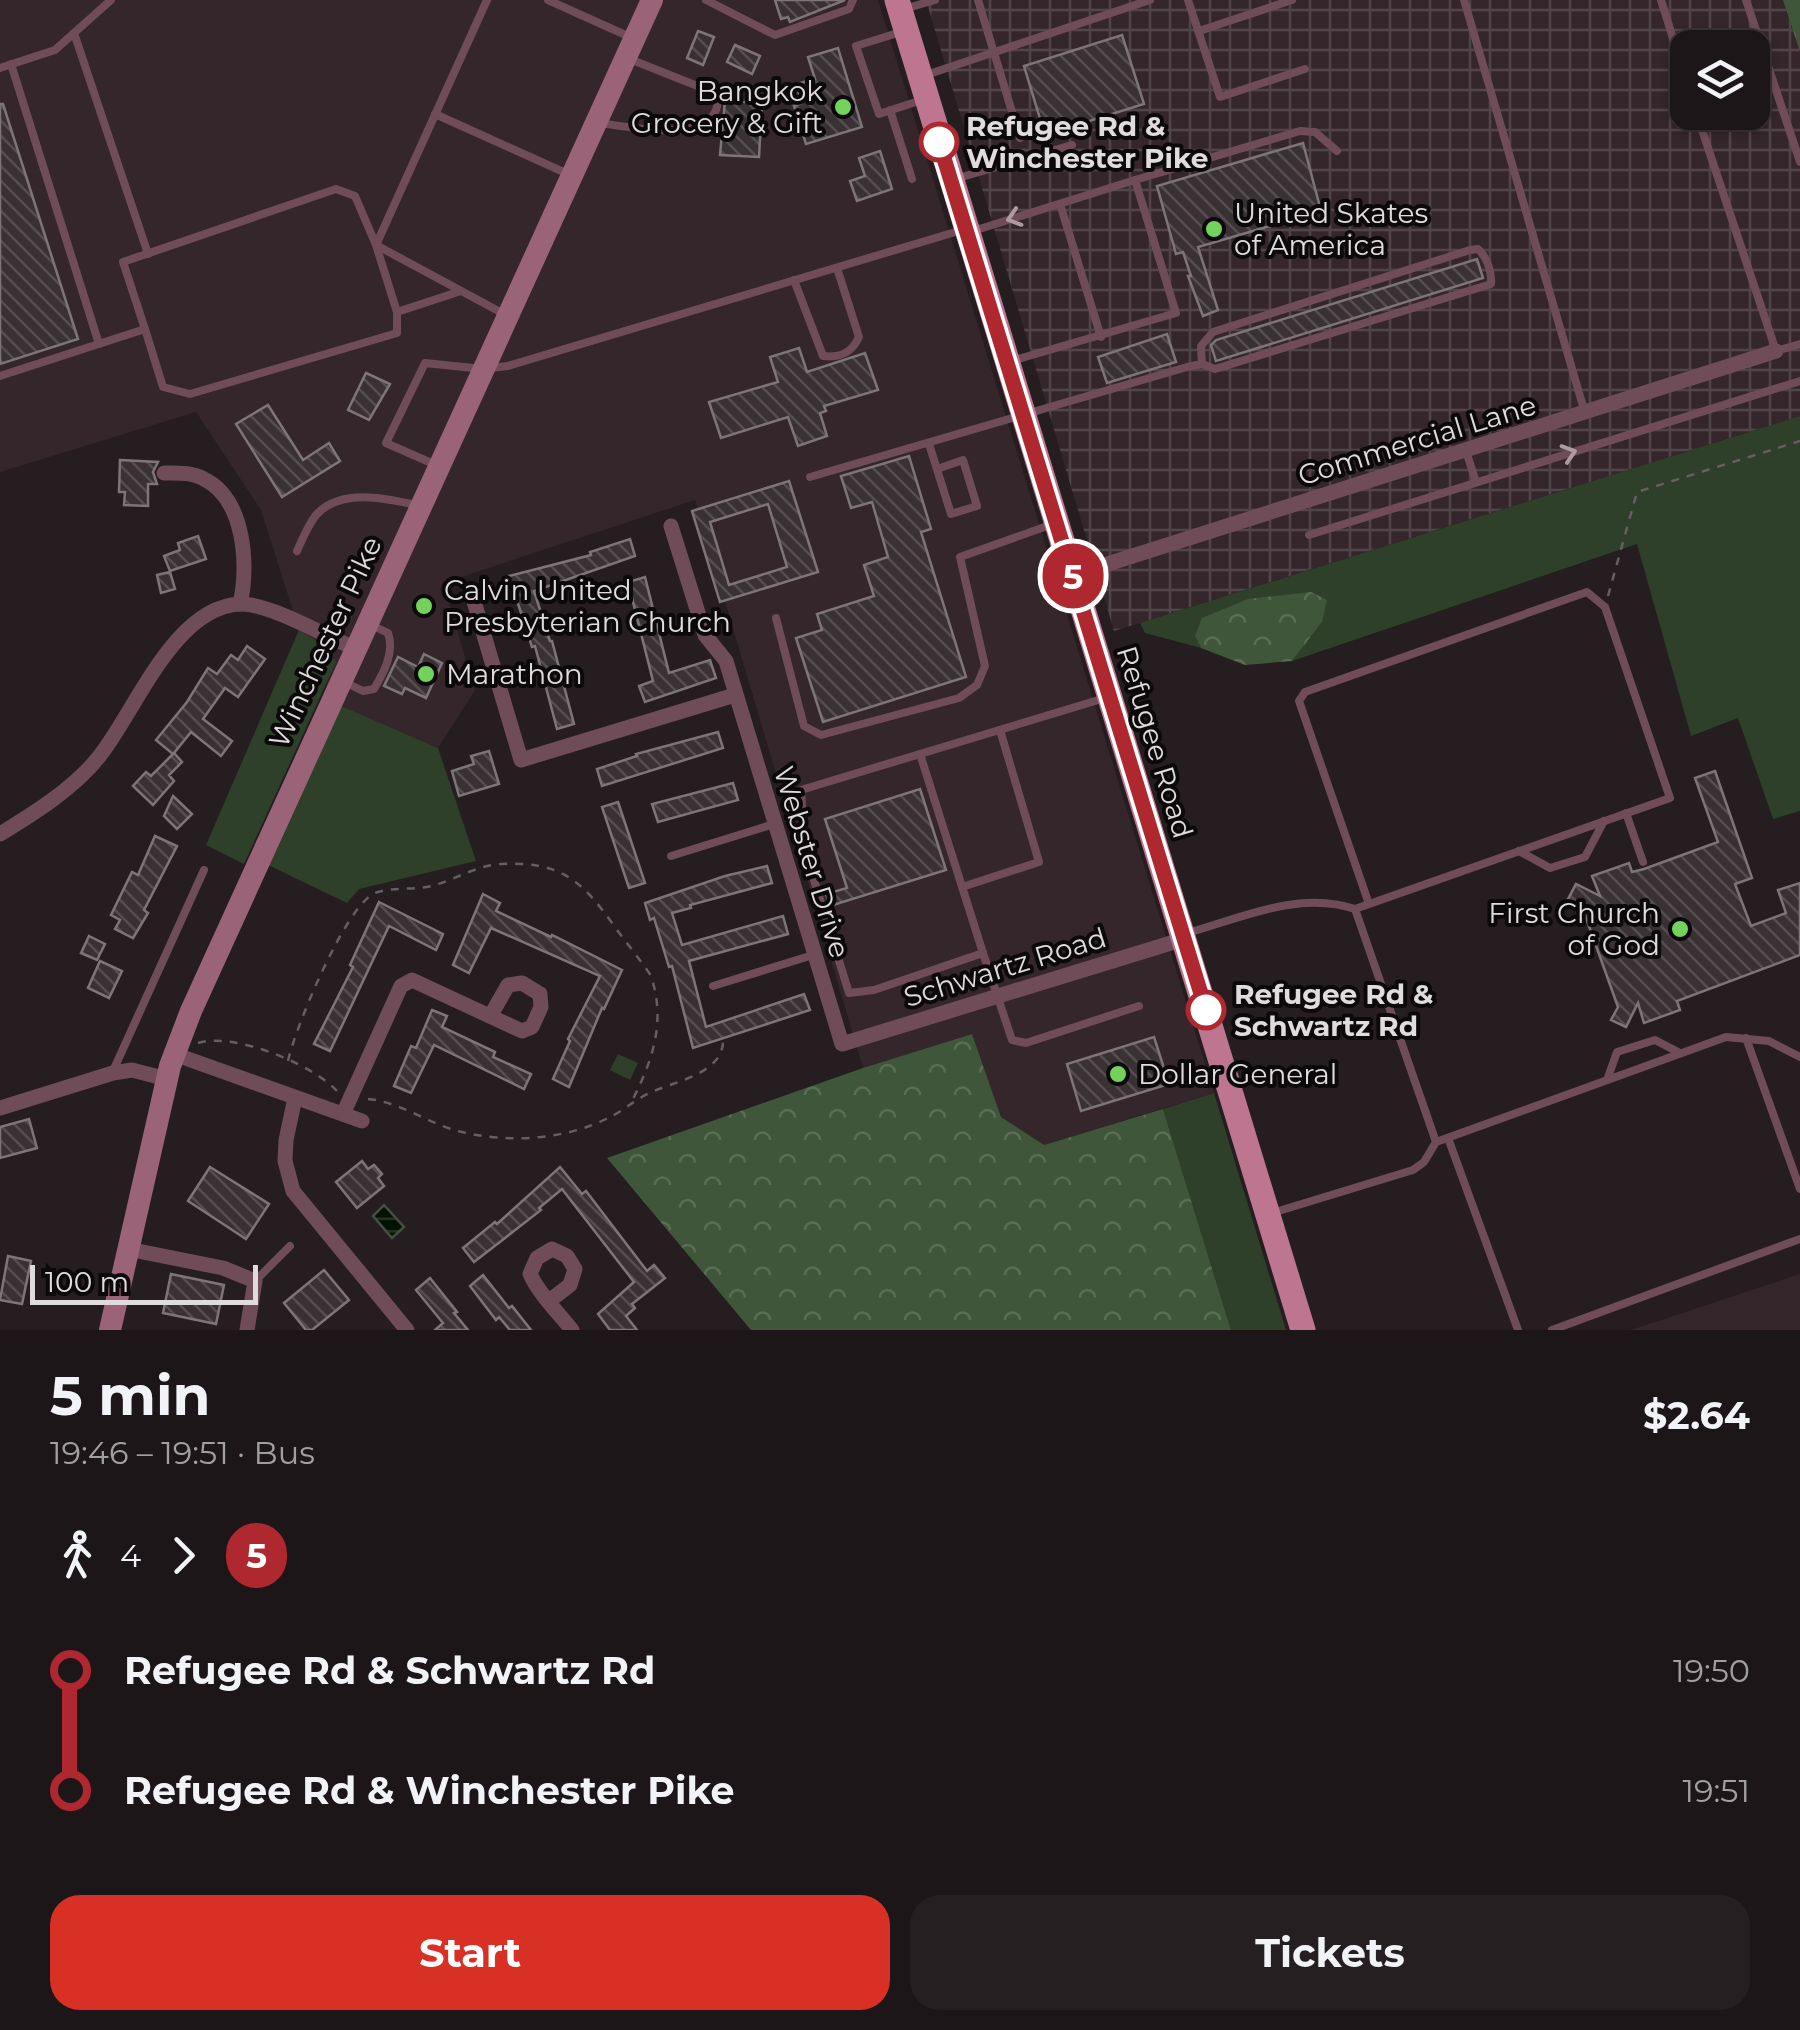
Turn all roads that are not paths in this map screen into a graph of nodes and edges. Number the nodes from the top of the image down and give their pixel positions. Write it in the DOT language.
graph roads {
  1 [pos="111,0"];
  2 [pos="488,0"];
  3 [pos="548,0"];
  4 [pos="652,0"];
  5 [pos="706,0"];
  6 [pos="854,0"];
  7 [pos="935,0"];
  8 [pos="978,0"];
  9 [pos="1150,0"];
  10 [pos="1188,0"];
  11 [pos="1292,0"];
  12 [pos="1464,0"];
  13 [pos="1660,0"];
  14 [pos="1746,0"];
  15 [pos="901,13"];
  16 [pos="1199,31"];
  17 [pos="1670,31"];
  18 [pos="74,33"];
  19 [pos="631,48"];
  20 [pos="994,54"];
  21 [pos="11,64"];
  22 [pos="0,68"];
  23 [pos="1305,69"];
  24 [pos="923,88"];
  25 [pos="890,110"];
  26 [pos="435,114"];
  27 [pos="596,123"];
  28 [pos="1702,130"];
  29 [pos="1020,138"];
  30 [pos="1072,145"];
  31 [pos="1337,151"];
  32 [pos="1800,162"];
  33 [pos="572,176"];
  34 [pos="912,179"];
  35 [pos="951,180"];
  36 [pos="1135,180"];
  37 [pos="1060,204"];
  38 [pos="966,231"];
  39 [pos="376,245"];
  40 [pos="148,254"];
  41 [pos="837,268"];
  42 [pos="794,280"];
  43 [pos="461,291"];
  44 [pos="397,312"];
  45 [pos="508,316"];
  46 [pos="144,329"];
  47 [pos="1101,337"];
  48 [pos="98,344"];
  49 [pos="1800,344"];
  50 [pos="1776,351"];
  51 [pos="1007,362"];
  52 [pos="1202,364"];
  53 [pos="484,370"];
  54 [pos="0,376"];
  55 [pos="1800,381"];
  56 [pos="1585,413"];
  57 [pos="1024,415"];
  58 [pos="929,444"];
  59 [pos="1466,451"];
  60 [pos="439,466"];
  61 [pos="937,469"];
  62 [pos="164,473"];
  63 [pos="810,476"];
  64 [pos="1476,482"];
  65 [pos="420,506"];
  66 [pos="1057,523"];
  67 [pos="671,526"];
  68 [pos="1309,535"];
  69 [pos="296,551"];
  70 [pos="1073,575"];
  71 [pos="473,598"];
  72 [pos="240,604"];
  73 [pos="776,618"];
  74 [pos="367,623"];
  75 [pos="354,648"];
  76 [pos="341,680"];
  77 [pos="735,694"];
  78 [pos="1110,696"];
  79 [pos="1000,730"];
  80 [pos="920,754"];
  81 [pos="1626,813"];
  82 [pos="1604,821"];
  83 [pos="774,824"];
  84 [pos="0,834"];
  85 [pos="1519,851"];
  86 [pos="671,856"];
  87 [pos="1643,862"];
  88 [pos="204,870"];
  89 [pos="962,887"];
  90 [pos="1369,904"];
  91 [pos="1355,909"];
  92 [pos="1183,936"];
  93 [pos="983,952"];
  94 [pos="814,955"];
  95 [pos="714,986"];
  96 [pos="999,995"];
  97 [pos="1139,1006"];
  98 [pos="491,1015"];
  99 [pos="1746,1037"];
  100 [pos="842,1044"];
  101 [pos="1680,1053"];
  102 [pos="174,1054"];
  103 [pos="1800,1057"];
  104 [pos="113,1073"];
  105 [pos="166,1080"];
  106 [pos="1607,1080"];
  107 [pos="295,1098"];
  108 [pos="346,1106"];
  109 [pos="0,1108"];
  110 [pos="362,1121"];
  111 [pos="1448,1138"];
  112 [pos="1436,1142"];
  113 [pos="1800,1152"];
  114 [pos="1788,1156"];
  115 [pos="1800,1189"];
  116 [pos="1268,1214"];
  117 [pos="1800,1239"];
  118 [pos="290,1246"];
  119 [pos="128,1249"];
  120 [pos="255,1281"];
  121 [pos="549,1301"];
  122 [pos="110,1330"];
  123 [pos="246,1330"];
  124 [pos="407,1330"];
  125 [pos="572,1330"];
  126 [pos="1303,1330"];
  127 [pos="1518,1330"];
  128 [pos="1552,1330"];
  1 -- 18 [label="lane"];
  2 -- 26 [label="lane"];
  3 -- 19 [label="lane"];
  4 -- 19 [label="main road, Winchester Pike"];
  5 -- 6 [label="lane"];
  7 -- 15 [label="lane"];
  8 -- 20 [label="lane"];
  9 -- 20 [label="lane"];
  10 -- 16 [label="lane"];
  11 -- 16 [label="lane"];
  12 -- 56 [label="lane"];
  13 -- 17 [label="lane"];
  14 -- 32 [label="lane"];
  15 -- 24 [label="main road, Refugee Road"];
  15 -- 25 [label="lane"];
  16 -- 23 [label="lane"];
  18 -- 21 [label="lane"];
  18 -- 40 [label="lane"];
  19 -- 27 [label="main road, Winchester Pike"];
  19 -- 27 [label="lane"];
  20 -- 24 [label="lane"];
  20 -- 29 [label="lane"];
  21 -- 22 [label="lane"];
  21 -- 48 [label="lane"];
  24 -- 25 [label="lane"];
  24 -- 35 [label="main road, Refugee Road"];
  25 -- 34 [label="lane"];
  26 -- 33 [label="lane"];
  26 -- 39 [label="lane"];
  27 -- 33 [label="main road, Winchester Pike"];
  28 -- 50 [label="lane"];
  30 -- 35 [label="lane"];
  31 -- 36 [label="lane"];
  33 -- 45 [label="main road, Winchester Pike"];
  35 -- 38 [label="main road, Refugee Road"];
  36 -- 37 [label="lane"];
  36 -- 47 [label="lane"];
  37 -- 38 [label="lane, one-way"];
  37 -- 47 [label="lane"];
  38 -- 41 [label="lane"];
  38 -- 51 [label="main road, Refugee Road"];
  39 -- 40 [label="lane"];
  39 -- 43 [label="lane"];
  39 -- 44 [label="lane"];
  40 -- 46 [label="lane"];
  41 -- 42 [label="lane"];
  41 -- 42 [label="lane"];
  42 -- 53 [label="lane"];
  43 -- 44 [label="lane"];
  43 -- 45 [label="lane"];
  44 -- 46 [label="lane"];
  45 -- 53 [label="main road, Winchester Pike"];
  46 -- 48 [label="lane"];
  47 -- 51 [label="lane"];
  48 -- 54 [label="lane"];
  49 -- 50 [label="lane"];
  50 -- 56 [label="street, Commercial Lane"];
  51 -- 57 [label="main road, Refugee Road"];
  52 -- 52 [label="lane"];
  52 -- 57 [label="lane"];
  53 -- 60 [label="main road, Winchester Pike"];
  53 -- 60 [label="lane"];
  64 -- 55 [label="lane, one-way"];
  56 -- 59 [label="street, Commercial Lane"];
  57 -- 58 [label="lane"];
  57 -- 66 [label="main road, Refugee Road"];
  58 -- 61 [label="lane"];
  58 -- 63 [label="lane"];
  59 -- 64 [label="lane"];
  59 -- 70 [label="street, Commercial Lane"];
  60 -- 65 [label="main road, Winchester Pike"];
  61 -- 61 [label="lane"];
  62 -- 72 [label="street"];
  64 -- 68 [label="lane"];
  65 -- 69 [label="lane"];
  65 -- 74 [label="main road, Winchester Pike"];
  66 -- 70 [label="main road, Refugee Road"];
  66 -- 73 [label="lane"];
  67 -- 77 [label="street, Webster Drive"];
  70 -- 78 [label="main road, Refugee Road"];
  71 -- 77 [label="street"];
  72 -- 75 [label="street"];
  72 -- 84 [label="street"];
  74 -- 75 [label="main road, Winchester Pike"];
  74 -- 76 [label="lane"];
  75 -- 76 [label="main road, Winchester Pike"];
  76 -- 102 [label="main road, Winchester Pike"];
  77 -- 83 [label="street, Webster Drive"];
  78 -- 79 [label="lane"];
  78 -- 92 [label="main road, Refugee Road"];
  79 -- 80 [label="lane"];
  79 -- 89 [label="lane"];
  80 -- 89 [label="lane"];
  80 -- 93 [label="lane"];
  81 -- 82 [label="lane"];
  81 -- 87 [label="lane"];
  81 -- 90 [label="lane"];
  82 -- 85 [label="lane"];
  82 -- 85 [label="lane"];
  83 -- 86 [label="lane"];
  83 -- 94 [label="street, Webster Drive"];
  85 -- 90 [label="lane"];
  88 -- 104 [label="lane"];
  89 -- 93 [label="lane"];
  90 -- 91 [label="lane"];
  91 -- 92 [label="lane"];
  91 -- 112 [label="lane"];
  92 -- 96 [label="street, Schwartz Road"];
  92 -- 116 [label="main road, Refugee Road"];
  93 -- 96 [label="lane"];
  94 -- 95 [label="lane"];
  94 -- 100 [label="street, Webster Drive"];
  96 -- 97 [label="lane"];
  96 -- 100 [label="street, Schwartz Road"];
  98 -- 108 [label="street"];
  99 -- 101 [label="lane"];
  99 -- 103 [label="lane"];
  99 -- 114 [label="lane"];
  101 -- 106 [label="lane"];
  101 -- 106 [label="lane"];
  102 -- 105 [label="main road, Winchester Pike"];
  102 -- 107 [label="street"];
  104 -- 105 [label="street"];
  104 -- 109 [label="street"];
  105 -- 119 [label="main road, Winchester Pike"];
  106 -- 111 [label="lane"];
  107 -- 108 [label="street"];
  107 -- 124 [label="street"];
  108 -- 110 [label="street"];
  111 -- 112 [label="lane"];
  111 -- 127 [label="lane"];
  112 -- 116 [label="lane"];
  113 -- 114 [label="lane"];
  114 -- 115 [label="lane"];
  116 -- 126 [label="main road, Refugee Road"];
  117 -- 128 [label="lane"];
  118 -- 120 [label="lane"];
  119 -- 120 [label="street"];
  119 -- 122 [label="main road, Winchester Pike"];
  120 -- 123 [label="street"];
  121 -- 125 [label="street"];
}
